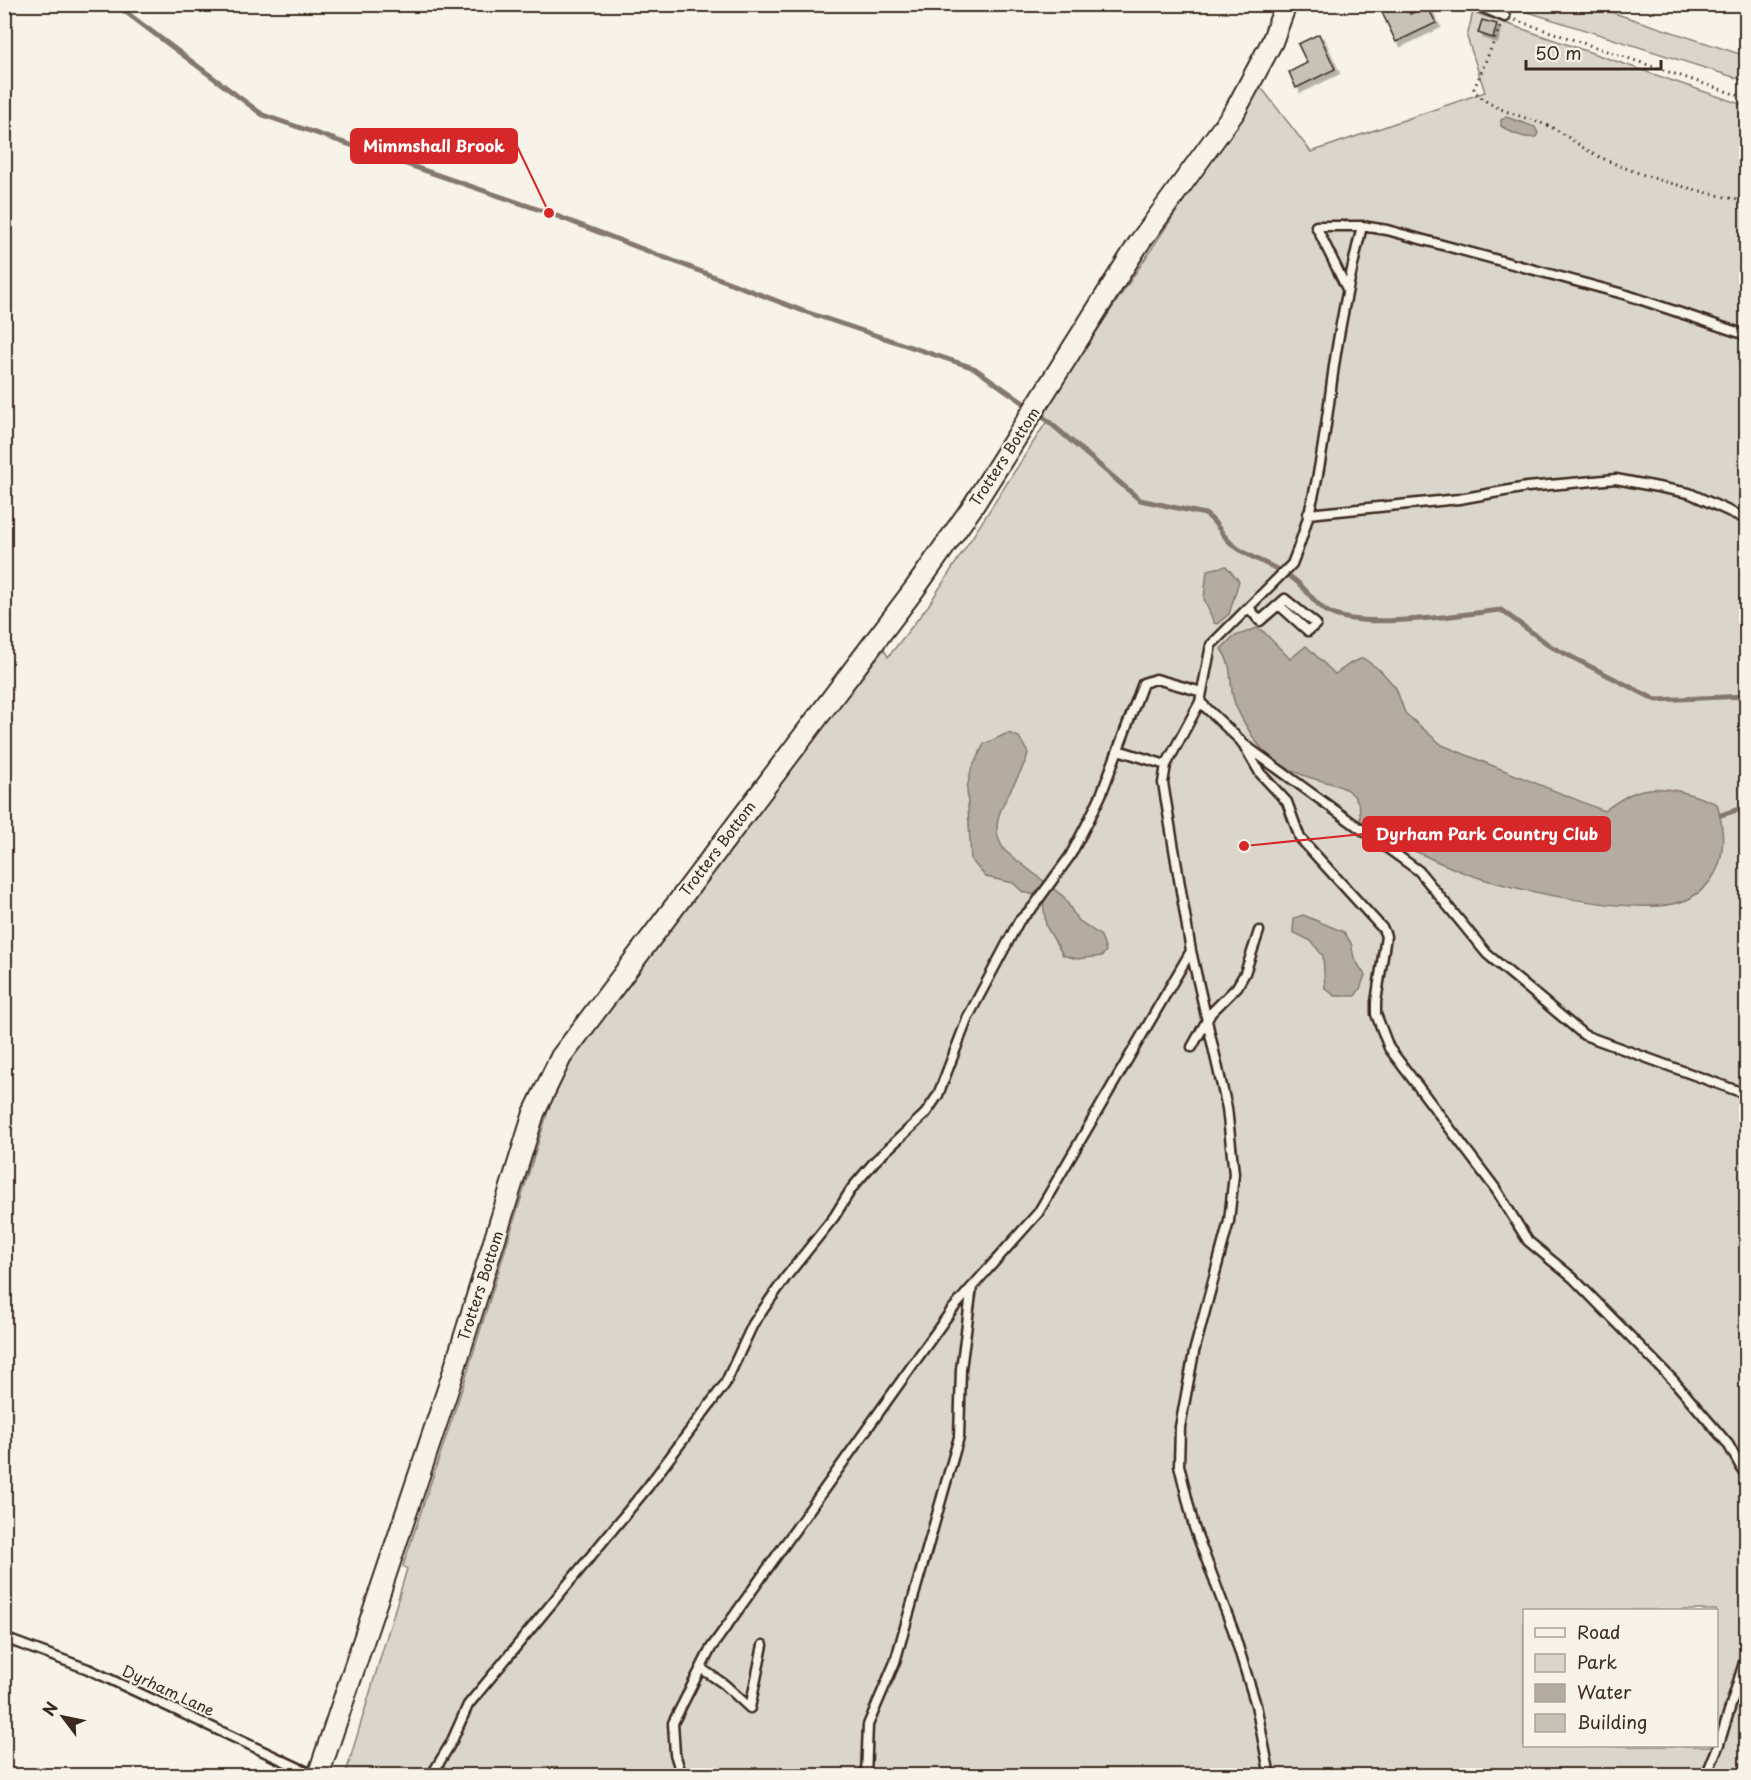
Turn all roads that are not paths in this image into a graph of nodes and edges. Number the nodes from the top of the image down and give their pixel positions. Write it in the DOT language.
graph roads {
  1 [pos="1286,4"];
  2 [pos="1474,4"];
  3 [pos="1505,17"];
  4 [pos="1362,226"];
  5 [pos="1347,289"];
  6 [pos="1746,335"];
  7 [pos="1308,514"];
  8 [pos="1746,519"];
  9 [pos="1279,605"];
  10 [pos="1249,608"];
  11 [pos="1202,692"];
  12 [pos="1200,702"];
  13 [pos="1242,742"];
  14 [pos="1118,750"];
  15 [pos="1166,765"];
  16 [pos="1259,931"];
  17 [pos="1191,951"];
  18 [pos="1207,1019"];
  19 [pos="1192,1047"];
  20 [pos="1746,1094"];
  21 [pos="972,1287"];
  22 [pos="1746,1476"];
  23 [pos="4,1638"];
  24 [pos="762,1645"];
  25 [pos="1746,1656"];
  26 [pos="702,1669"];
  27 [pos="1718,1746"];
  28 [pos="1718,1747"];
  29 [pos="317,1776"];
  30 [pos="431,1776"];
  31 [pos="682,1776"];
  32 [pos="866,1776"];
  33 [pos="1270,1776"];
  34 [pos="1706,1776"];
  1 -- 29 [label="street, Trotters Bottom"];
  2 -- 3 [label="lane"];
  4 -- 5 [label="lane"];
  4 -- 5 [label="lane"];
  4 -- 6 [label="lane"];
  5 -- 7 [label="lane"];
  7 -- 8 [label="lane"];
  7 -- 10 [label="lane"];
  9 -- 10 [label="lane"];
  10 -- 11 [label="lane"];
  11 -- 12 [label="lane"];
  11 -- 14 [label="lane"];
  12 -- 13 [label="lane"];
  12 -- 15 [label="lane"];
  13 -- 20 [label="lane"];
  13 -- 22 [label="lane"];
  14 -- 15 [label="lane"];
  14 -- 30 [label="lane"];
  15 -- 17 [label="lane"];
  16 -- 18 [label="lane"];
  17 -- 18 [label="lane"];
  17 -- 21 [label="lane"];
  18 -- 19 [label="lane"];
  18 -- 33 [label="lane"];
  21 -- 26 [label="lane"];
  21 -- 32 [label="lane"];
  23 -- 29 [label="lane, Dyrham Lane"];
  24 -- 26 [label="lane"];
  25 -- 27 [label="lane"];
  26 -- 31 [label="lane"];
  28 -- 34 [label="lane"];
}
